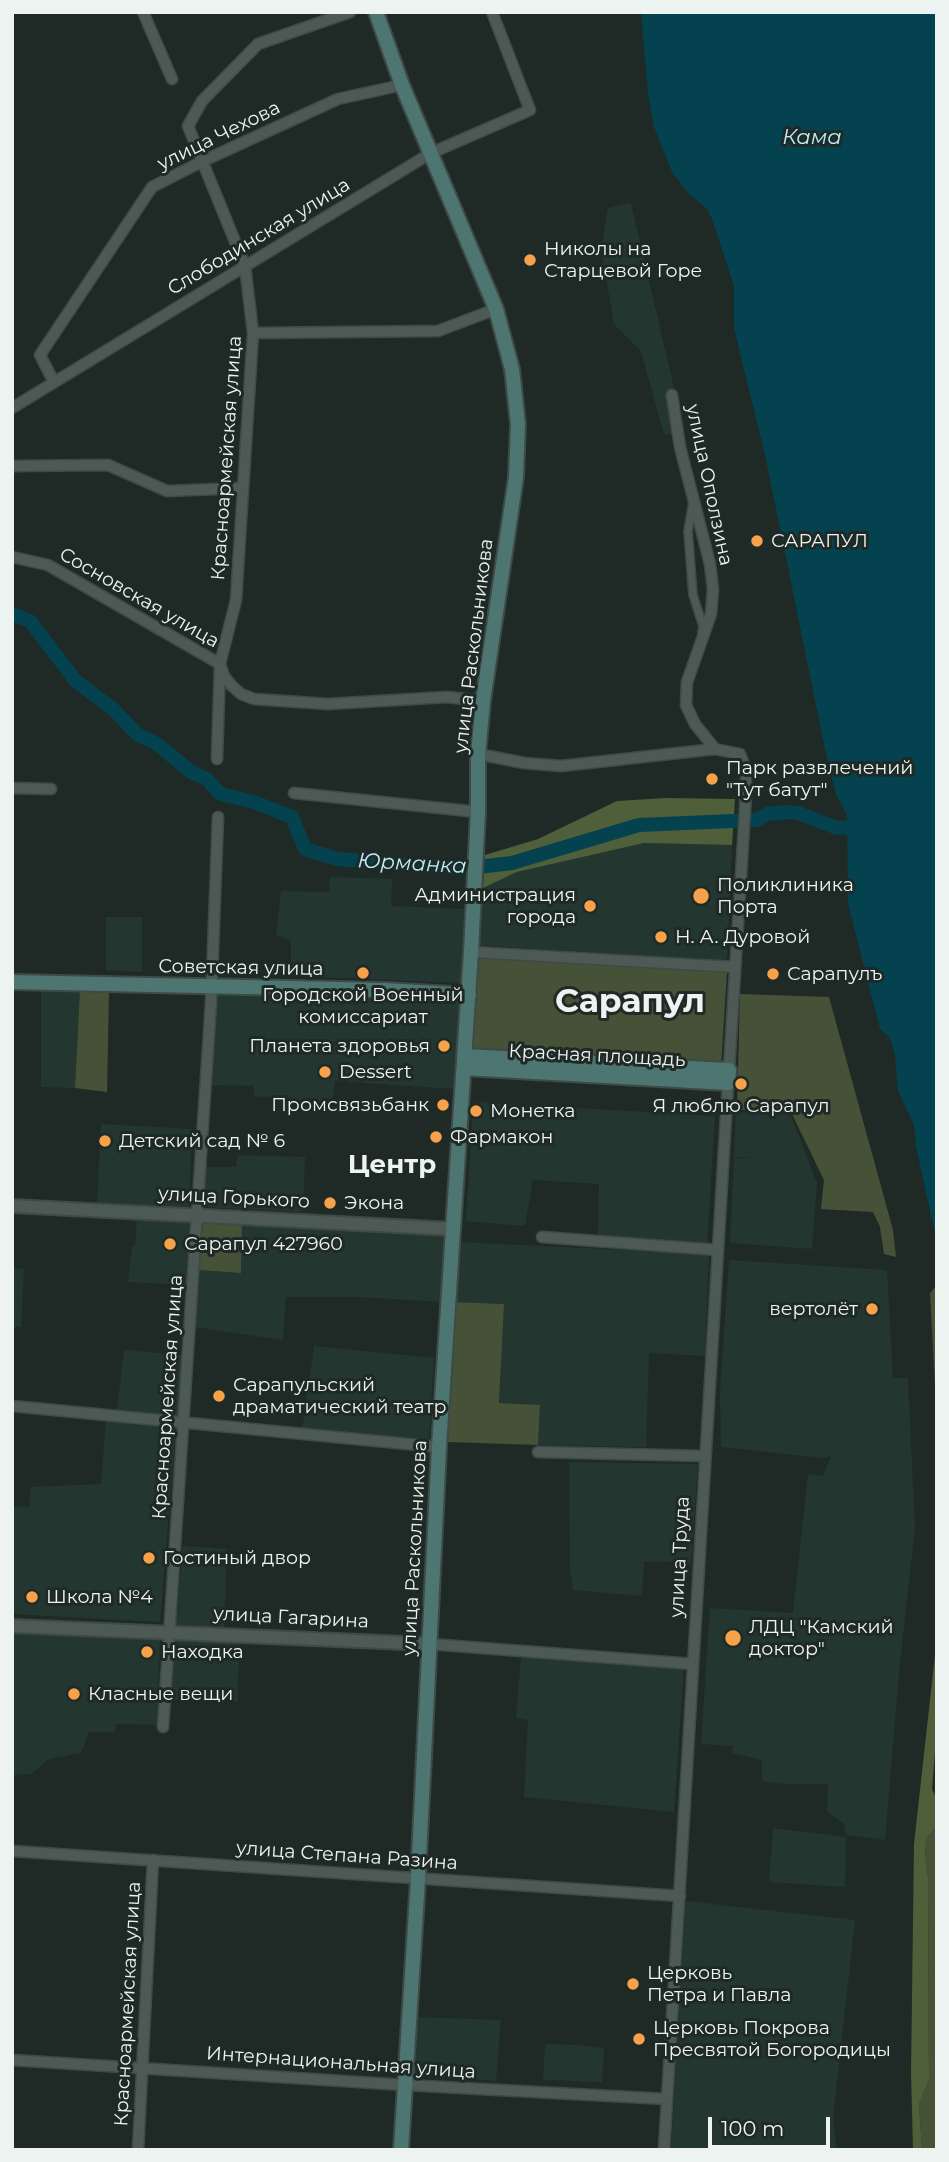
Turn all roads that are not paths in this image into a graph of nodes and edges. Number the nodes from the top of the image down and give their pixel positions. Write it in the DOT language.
graph roads {
  1 [pos="143,12"];
  2 [pos="350,12"];
  3 [pos="376,12"];
  4 [pos="492,12"];
  5 [pos="172,79"];
  6 [pos="402,85"];
  7 [pos="431,153"];
  8 [pos="203,161"];
  9 [pos="245,266"];
  10 [pos="496,309"];
  11 [pos="253,332"];
  12 [pos="54,382"];
  13 [pos="672,395"];
  14 [pos="12,408"];
  15 [pos="12,466"];
  16 [pos="243,488"];
  17 [pos="694,499"];
  18 [pos="12,557"];
  19 [pos="700,650"];
  20 [pos="220,664"];
  21 [pos="483,701"];
  22 [pos="715,749"];
  23 [pos="478,754"];
  24 [pos="217,759"];
  25 [pos="12,788"];
  26 [pos="51,789"];
  27 [pos="294,793"];
  28 [pos="218,817"];
  29 [pos="478,817"];
  30 [pos="471,952"];
  31 [pos="735,967"];
  32 [pos="12,982"];
  33 [pos="212,987"];
  34 [pos="469,995"];
  35 [pos="465,1062"];
  36 [pos="729,1077"];
  37 [pos="12,1206"];
  38 [pos="197,1215"];
  39 [pos="454,1228"];
  40 [pos="542,1237"];
  41 [pos="718,1250"];
  42 [pos="12,1406"];
  43 [pos="183,1423"];
  44 [pos="439,1447"];
  45 [pos="538,1452"];
  46 [pos="705,1456"];
  47 [pos="12,1626"];
  48 [pos="170,1632"];
  49 [pos="429,1644"];
  50 [pos="693,1664"];
  51 [pos="163,1727"];
  52 [pos="12,1851"];
  53 [pos="153,1860"];
  54 [pos="418,1879"];
  55 [pos="680,1896"];
  56 [pos="12,2060"];
  57 [pos="143,2068"];
  58 [pos="405,2085"];
  59 [pos="667,2099"];
  60 [pos="138,2150"];
  61 [pos="401,2150"];
  62 [pos="664,2150"];
  1 -- 5 [label="street"];
  2 -- 8 [label="street, Красноармейская улица"];
  3 -- 6 [label="main road, улица Раскольникова"];
  4 -- 7 [label="street, Слободинская улица"];
  6 -- 7 [label="main road, улица Раскольникова"];
  6 -- 8 [label="street, улица Чехова"];
  7 -- 9 [label="street, Слободинская улица"];
  7 -- 10 [label="main road, улица Раскольникова"];
  8 -- 9 [label="street, Красноармейская улица"];
  8 -- 12 [label="street, улица Чехова"];
  9 -- 11 [label="street, Красноармейская улица"];
  9 -- 12 [label="street, Слободинская улица"];
  10 -- 11 [label="street"];
  10 -- 21 [label="main road, улица Раскольникова"];
  11 -- 16 [label="street, Красноармейская улица"];
  12 -- 14 [label="street, Слободинская улица"];
  13 -- 17 [label="street, улица Оползина"];
  15 -- 16 [label="street"];
  16 -- 20 [label="street, Красноармейская улица"];
  17 -- 19 [label="street"];
  17 -- 19 [label="street, улица Оползина"];
  18 -- 20 [label="street, Сосновская улица"];
  19 -- 22 [label="street, улица Оползина"];
  20 -- 21 [label="street, Сосновская улица"];
  20 -- 24 [label="street, Красноармейская улица"];
  21 -- 23 [label="main road, улица Раскольникова"];
  22 -- 23 [label="street"];
  22 -- 31 [label="street, улица Оползина"];
  23 -- 29 [label="main road, улица Раскольникова"];
  25 -- 26 [label="street"];
  27 -- 29 [label="street"];
  28 -- 33 [label="street, Красноармейская улица"];
  29 -- 30 [label="main road, улица Раскольникова"];
  30 -- 31 [label="street"];
  30 -- 34 [label="main road, улица Раскольникова"];
  31 -- 36 [label="street, улица Труда"];
  32 -- 33 [label="main road, Советская улица"];
  33 -- 34 [label="main road, Советская улица"];
  33 -- 38 [label="street, Красноармейская улица"];
  34 -- 35 [label="main road, улица Раскольникова"];
  35 -- 36 [label="main road, Красная площадь"];
  35 -- 39 [label="main road, улица Раскольникова"];
  36 -- 41 [label="street, улица Труда"];
  37 -- 38 [label="street, улица Горького"];
  38 -- 39 [label="street, улица Горького"];
  38 -- 43 [label="street, Красноармейская улица"];
  39 -- 44 [label="main road, улица Раскольникова"];
  40 -- 41 [label="street"];
  41 -- 46 [label="street, улица Труда"];
  42 -- 43 [label="street"];
  43 -- 44 [label="street"];
  43 -- 48 [label="street, Красноармейская улица"];
  44 -- 49 [label="main road, улица Раскольникова"];
  45 -- 46 [label="street"];
  46 -- 50 [label="street, улица Труда"];
  47 -- 48 [label="street, улица Гагарина"];
  48 -- 49 [label="street, улица Гагарина"];
  48 -- 51 [label="street, Красноармейская улица"];
  49 -- 50 [label="street, улица Гагарина"];
  49 -- 54 [label="main road, улица Раскольникова"];
  50 -- 55 [label="street, улица Труда"];
  52 -- 53 [label="street, улица Степана Разина"];
  53 -- 54 [label="street, улица Степана Разина"];
  53 -- 57 [label="street, Красноармейская улица"];
  54 -- 55 [label="street, улица Степана Разина"];
  54 -- 58 [label="main road, улица Раскольникова"];
  55 -- 59 [label="street, улица Труда"];
  56 -- 57 [label="street, Интернациональная улица"];
  57 -- 58 [label="street, Интернациональная улица"];
  57 -- 60 [label="street, Красноармейская улица"];
  58 -- 59 [label="street, Интернациональная улица"];
  58 -- 61 [label="main road, улица Раскольникова"];
  59 -- 62 [label="street, улица Труда"];
}
